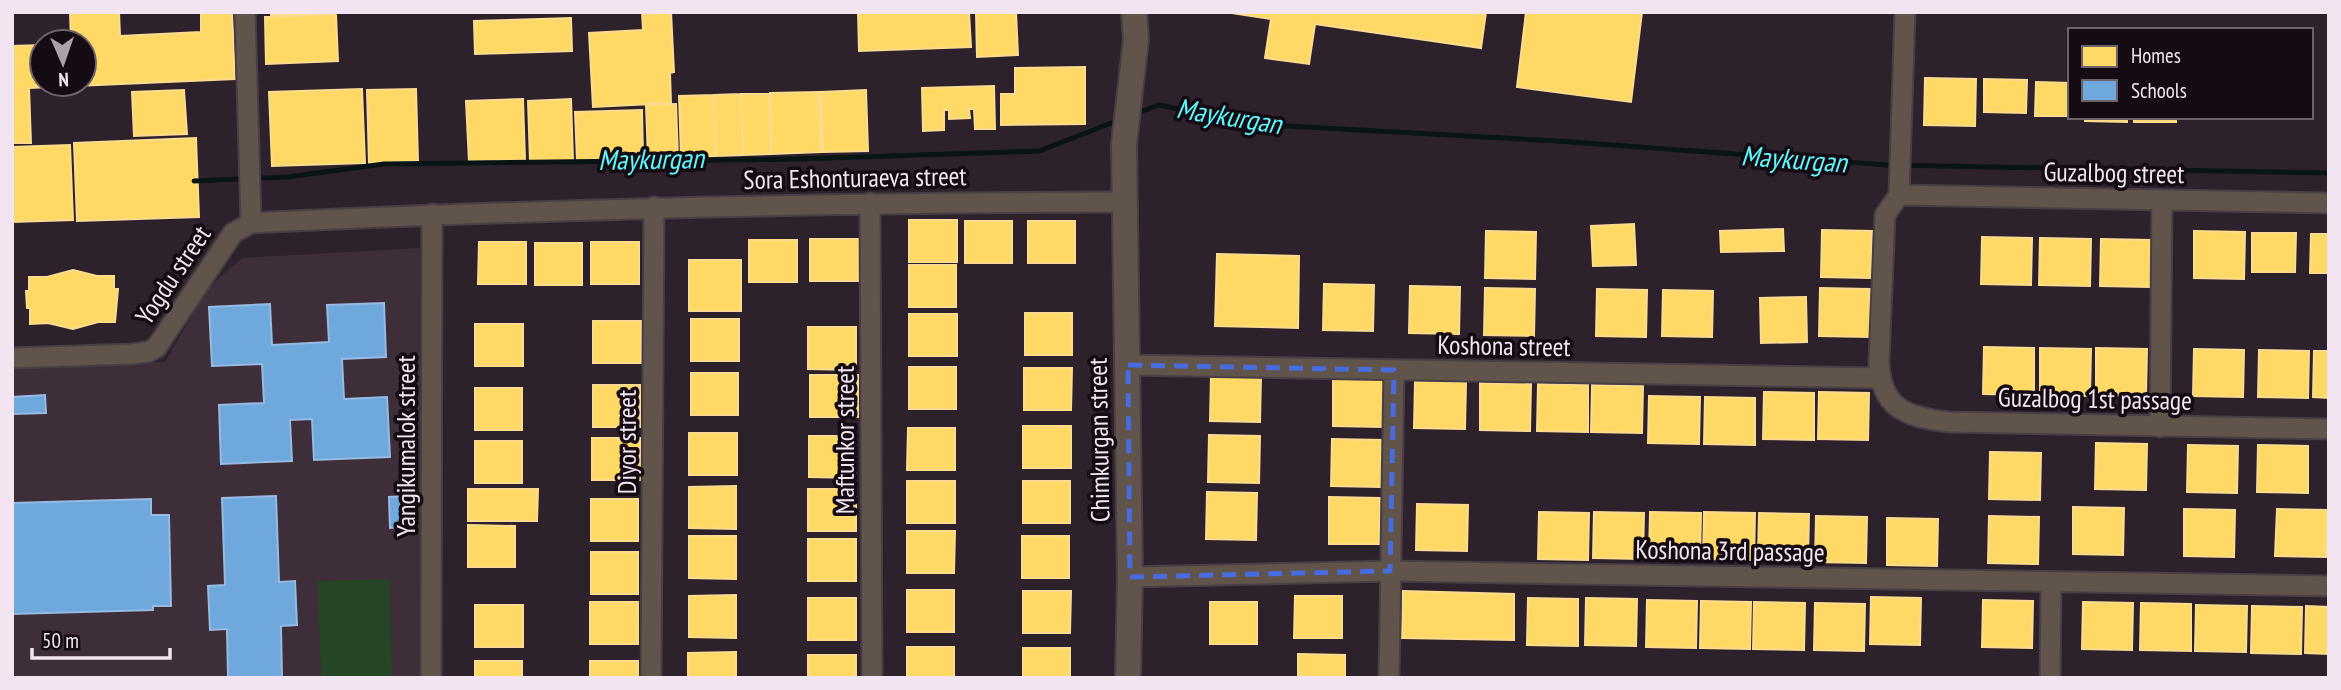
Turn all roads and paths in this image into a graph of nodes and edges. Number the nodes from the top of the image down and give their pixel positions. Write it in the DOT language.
graph roads {
  1 [pos="245,12"];
  2 [pos="1134,12"];
  3 [pos="1150,12"];
  4 [pos="1905,12"];
  5 [pos="1136,39"];
  6 [pos="1899,195"];
  7 [pos="2162,200"];
  8 [pos="1124,202"];
  9 [pos="870,203"];
  10 [pos="2329,203"];
  11 [pos="654,207"];
  12 [pos="432,214"];
  13 [pos="251,223"];
  14 [pos="12,358"];
  15 [pos="1128,365"];
  16 [pos="1394,370"];
  17 [pos="1879,379"];
  18 [pos="2160,426"];
  19 [pos="2329,429"];
  20 [pos="1390,571"];
  21 [pos="1130,577"];
  22 [pos="2052,583"];
  23 [pos="2329,586"];
  24 [pos="431,678"];
  25 [pos="651,678"];
  26 [pos="872,678"];
  27 [pos="1128,678"];
  28 [pos="1389,678"];
  29 [pos="2050,678"];
  1 -- 13 [label="street"];
  2 -- 5 [label="street"];
  3 -- 5 [label="street"];
  4 -- 6 [label="street"];
  5 -- 8 [label="street, Chimkurgan street"];
  6 -- 7 [label="street, Guzalbog street"];
  6 -- 17 [label="street"];
  7 -- 10 [label="street, Guzalbog street"];
  7 -- 18 [label="street"];
  8 -- 9 [label="street, Sora Eshonturaeva street"];
  8 -- 15 [label="street, Chimkurgan street"];
  9 -- 11 [label="street, Sora Eshonturaeva street"];
  9 -- 26 [label="street, Maftunkor street"];
  11 -- 12 [label="street, Sora Eshonturaeva street"];
  11 -- 25 [label="street, Diyor street"];
  12 -- 13 [label="street, Sora Eshonturaeva street"];
  12 -- 24 [label="street, Yangikumalok street"];
  13 -- 14 [label="street, Yogdu street"];
  15 -- 16 [label="street, Koshona street"];
  15 -- 21 [label="street, Chimkurgan street"];
  16 -- 17 [label="street, Koshona street"];
  16 -- 20 [label="street"];
  17 -- 18 [label="street, Guzalbog 1st passage"];
  18 -- 19 [label="street, Guzalbog 1st passage"];
  20 -- 21 [label="street, Koshona 3rd passage"];
  20 -- 22 [label="street, Koshona 3rd passage"];
  20 -- 28 [label="street"];
  21 -- 27 [label="street, Chimkurgan street"];
  22 -- 23 [label="street, Koshona 3rd passage"];
  22 -- 29 [label="street"];
}
